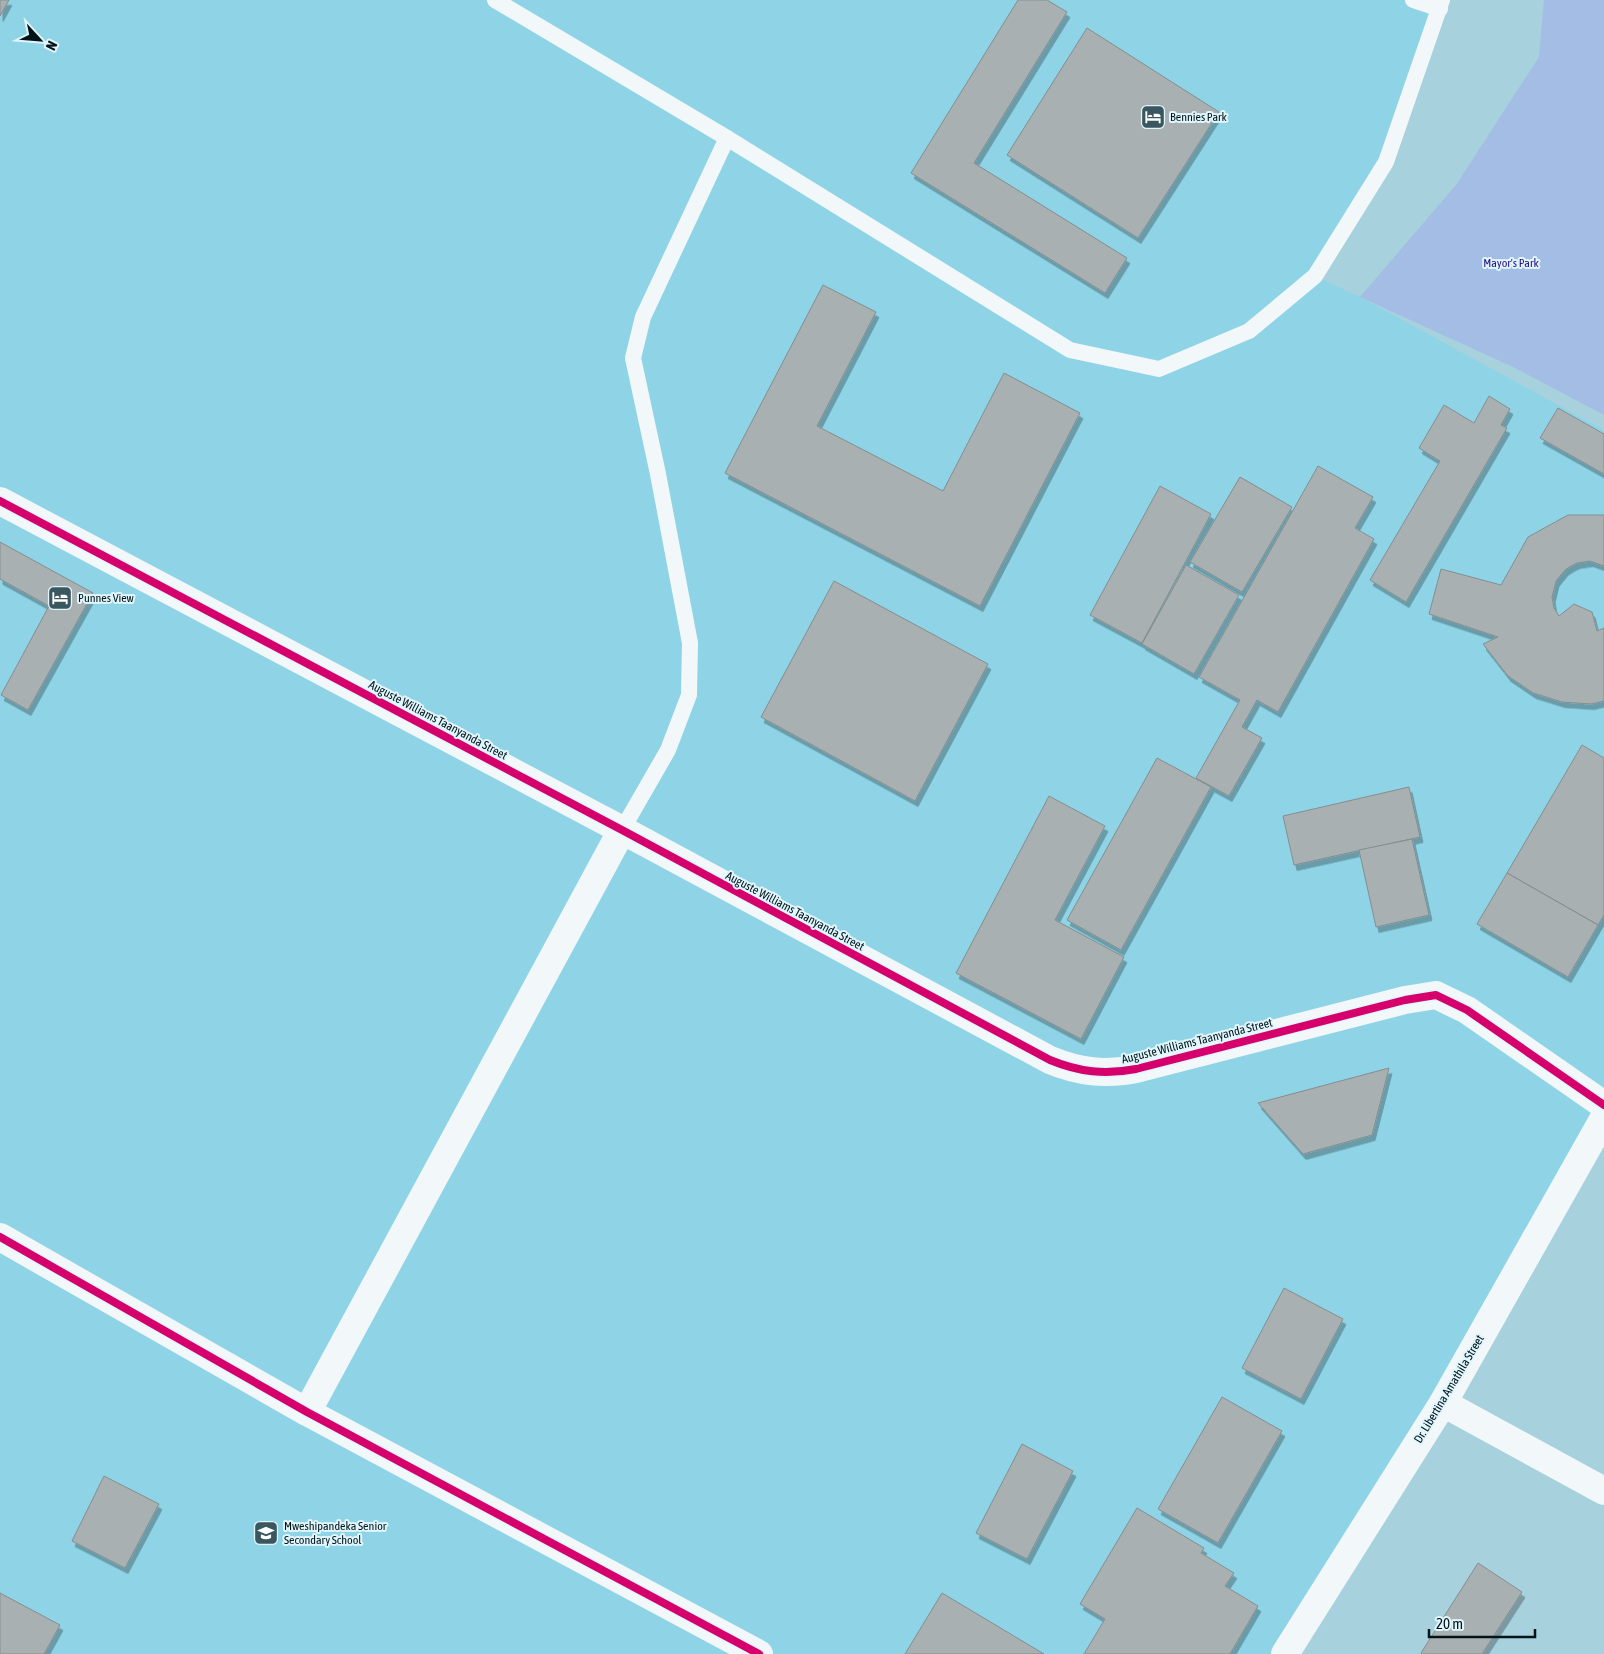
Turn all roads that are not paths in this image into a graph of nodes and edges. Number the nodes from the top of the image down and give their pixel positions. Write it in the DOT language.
graph roads {
  1 [pos="495,0"];
  2 [pos="1413,0"];
  3 [pos="1441,5"];
  4 [pos="727,138"];
  5 [pos="0,501"];
  6 [pos="622,830"];
  7 [pos="1604,1105"];
  8 [pos="1604,1118"];
  9 [pos="0,1237"];
  10 [pos="1443,1402"];
  11 [pos="306,1412"];
  12 [pos="1604,1491"];
  13 [pos="759,1654"];
  14 [pos="1285,1654"];
  1 -- 4 [label="lane"];
  2 -- 3 [label="lane"];
  3 -- 4 [label="lane"];
  4 -- 6 [label="lane"];
  5 -- 6 [label="street, Auguste Williams Taanyanda Street"];
  6 -- 7 [label="street, Auguste Williams Taanyanda Street"];
  6 -- 11 [label="street"];
  8 -- 10 [label="street, Dr. Libertina Amathila Street"];
  9 -- 11 [label="street"];
  10 -- 12 [label="street"];
  10 -- 14 [label="street, Dr. Libertina Amathila Street"];
  11 -- 13 [label="street"];
}
